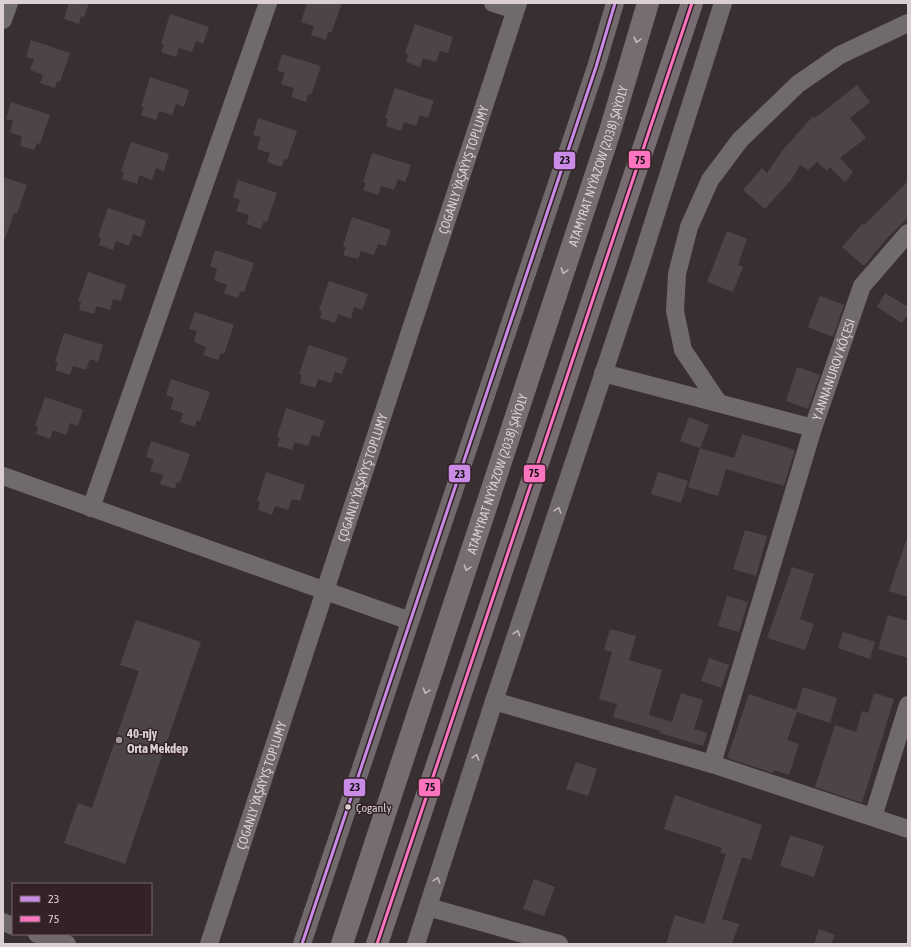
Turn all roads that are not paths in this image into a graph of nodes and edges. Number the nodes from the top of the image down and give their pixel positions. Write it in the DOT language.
graph roads {
  1 [pos="9,3"];
  2 [pos="268,3"];
  3 [pos="493,3"];
  4 [pos="615,3"];
  5 [pos="648,3"];
  6 [pos="692,3"];
  7 [pos="723,3"];
  8 [pos="516,7"];
  9 [pos="3,20"];
  10 [pos="908,23"];
  11 [pos="908,233"];
  12 [pos="603,373"];
  13 [pos="718,402"];
  14 [pos="813,428"];
  15 [pos="3,476"];
  16 [pos="91,508"];
  17 [pos="325,591"];
  18 [pos="410,621"];
  19 [pos="494,701"];
  20 [pos="908,706"];
  21 [pos="712,764"];
  22 [pos="873,817"];
  23 [pos="908,829"];
  24 [pos="428,906"];
  25 [pos="40,935"];
  26 [pos="67,944"];
  27 [pos="209,944"];
  28 [pos="302,944"];
  29 [pos="342,944"];
  30 [pos="377,944"];
  31 [pos="416,944"];
  32 [pos="559,944"];
  1 -- 9 [label="street"];
  2 -- 16 [label="street"];
  3 -- 8 [label="street, ÇOGANLY ÝAŞAÝYŞ TOPLUMY"];
  4 -- 18 [label="street"];
  5 -- 29 [label="main road, ATAMYRAT NYÝAZOW (2038) ŞAÝOLY, one-way"];
  6 -- 30 [label="main road"];
  7 -- 12 [label="street"];
  8 -- 17 [label="street, ÇOGANLY ÝAŞAÝYŞ TOPLUMY"];
  10 -- 13 [label="street"];
  11 -- 14 [label="street, Y ANNANUROV KÖÇESI"];
  12 -- 13 [label="street, Y ANNANUROV KÖÇESI"];
  19 -- 12 [label="street, one-way"];
  13 -- 14 [label="street, Y ANNANUROV KÖÇESI"];
  14 -- 21 [label="street"];
  15 -- 16 [label="street"];
  16 -- 17 [label="street"];
  17 -- 18 [label="street"];
  17 -- 27 [label="street, ÇOGANLY ÝAŞAÝYŞ TOPLUMY"];
  18 -- 28 [label="street"];
  19 -- 21 [label="street"];
  24 -- 19 [label="street, one-way"];
  20 -- 22 [label="street"];
  21 -- 22 [label="street"];
  22 -- 23 [label="street"];
  24 -- 31 [label="street"];
  24 -- 32 [label="street"];
  25 -- 26 [label="street"];
}
